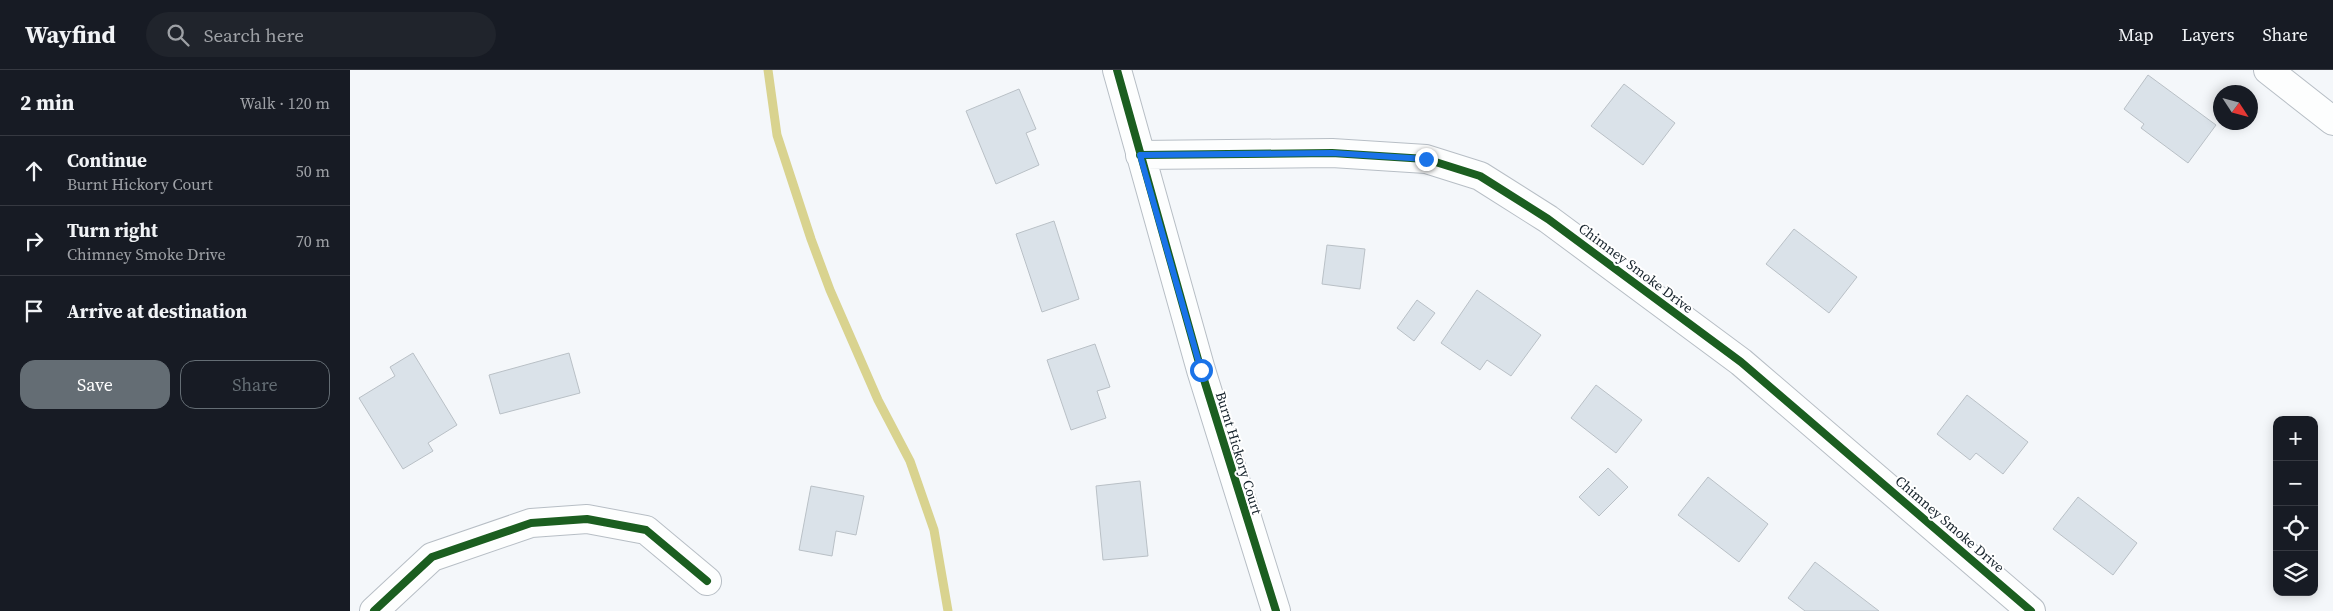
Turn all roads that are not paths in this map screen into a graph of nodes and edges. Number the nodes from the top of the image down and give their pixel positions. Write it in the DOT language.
graph roads {
  1 [pos="1117,70"];
  2 [pos="2268,70"];
  3 [pos="2333,121"];
  4 [pos="1140,155"];
  5 [pos="707,581"];
  6 [pos="374,611"];
  7 [pos="1276,611"];
  8 [pos="2031,611"];
  1 -- 4 [label="street, Burnt Hickory Court"];
  2 -- 3 [label="street"];
  4 -- 7 [label="street, Burnt Hickory Court"];
  4 -- 8 [label="street, Chimney Smoke Drive"];
  5 -- 6 [label="street"];
}
